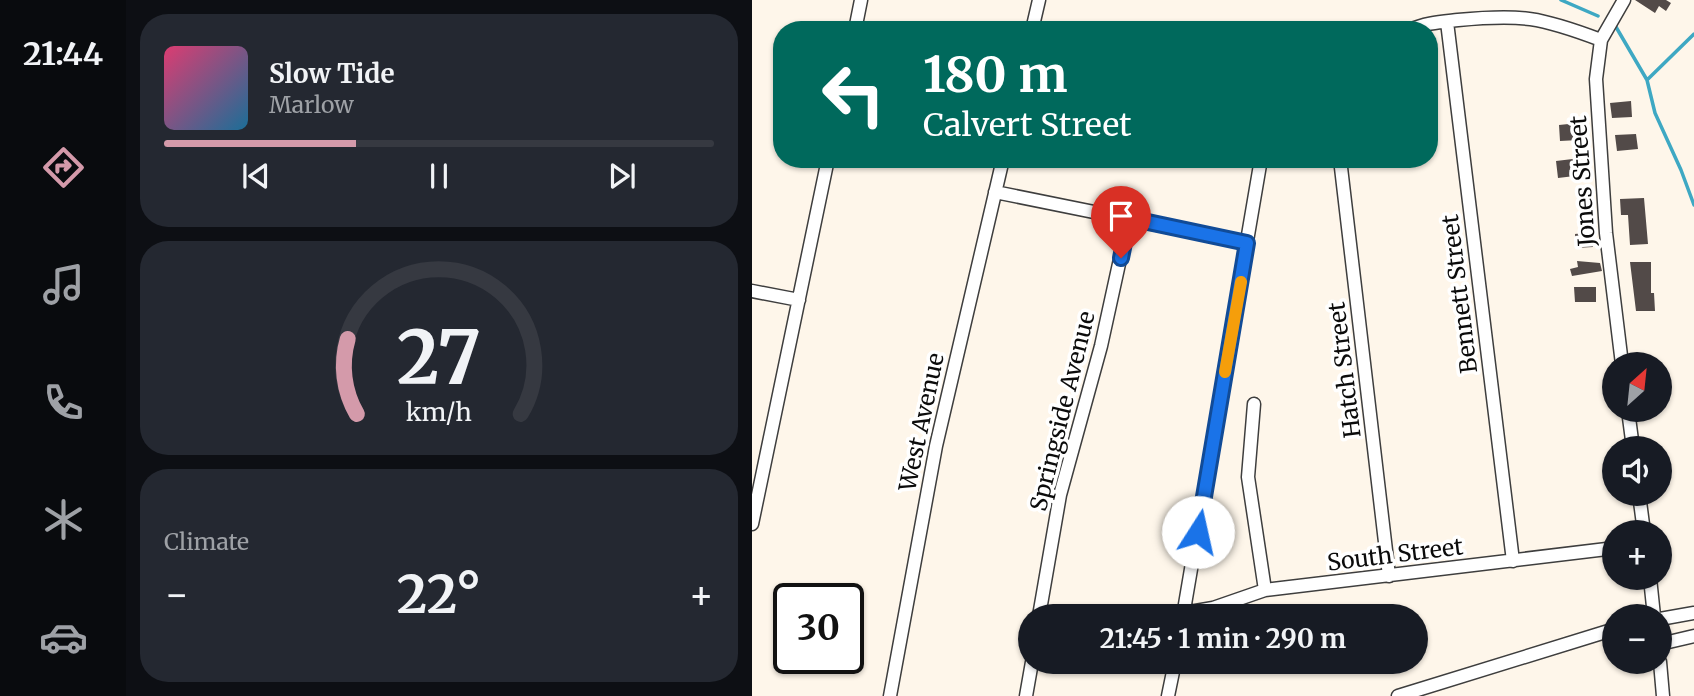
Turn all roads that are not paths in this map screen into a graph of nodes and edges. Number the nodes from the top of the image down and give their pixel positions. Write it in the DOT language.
graph roads {
  1 [pos="861,0"];
  2 [pos="1039,0"];
  3 [pos="1624,0"];
  4 [pos="857,21"];
  5 [pos="1034,21"];
  6 [pos="1447,22"];
  7 [pos="1438,24"];
  8 [pos="1601,40"];
  9 [pos="826,168"];
  10 [pos="1001,168"];
  11 [pos="1260,168"];
  12 [pos="1341,168"];
  13 [pos="995,192"];
  14 [pos="1129,218"];
  15 [pos="1247,243"];
  16 [pos="752,291"];
  17 [pos="799,300"];
  18 [pos="1620,352"];
  19 [pos="1254,404"];
  20 [pos="752,524"];
  21 [pos="1602,550"];
  22 [pos="1513,561"];
  23 [pos="1389,576"];
  24 [pos="1265,590"];
  25 [pos="1042,604"];
  26 [pos="1186,604"];
  27 [pos="1225,604"];
  28 [pos="1694,613"];
  29 [pos="1672,617"];
  30 [pos="1602,633"];
  31 [pos="1694,636"];
  32 [pos="1672,641"];
  33 [pos="1030,674"];
  34 [pos="1173,674"];
  35 [pos="1661,674"];
  36 [pos="890,696"];
  37 [pos="1026,696"];
  38 [pos="1168,696"];
  39 [pos="1398,696"];
  40 [pos="1663,696"];
  1 -- 4 [label="street"];
  2 -- 5 [label="street"];
  3 -- 8 [label="street, Jones Street"];
  6 -- 7 [label="street"];
  6 -- 8 [label="street"];
  6 -- 22 [label="street, Bennett Street"];
  8 -- 18 [label="street, Jones Street"];
  9 -- 17 [label="street"];
  10 -- 13 [label="street, West Avenue"];
  11 -- 15 [label="street"];
  12 -- 23 [label="street, Hatch Street"];
  13 -- 14 [label="street"];
  13 -- 36 [label="street, West Avenue"];
  14 -- 15 [label="street"];
  14 -- 25 [label="street, Springside Avenue"];
  15 -- 26 [label="street"];
  16 -- 17 [label="street"];
  17 -- 20 [label="street"];
  19 -- 24 [label="street"];
  21 -- 22 [label="street, South Street"];
  22 -- 23 [label="street, South Street"];
  23 -- 24 [label="street, South Street"];
  24 -- 27 [label="street, South Street"];
  28 -- 29 [label="street"];
  30 -- 39 [label="street"];
  31 -- 32 [label="street"];
  33 -- 37 [label="street"];
  34 -- 38 [label="street"];
  35 -- 40 [label="street"];
}
